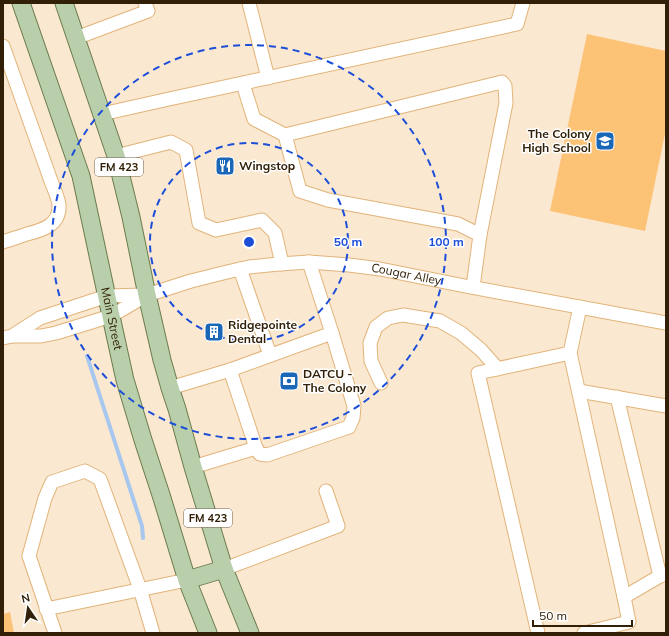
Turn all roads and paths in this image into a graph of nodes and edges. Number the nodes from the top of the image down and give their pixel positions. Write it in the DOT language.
graph roads {
  1 [pos="21,3"];
  2 [pos="64,3"];
  3 [pos="145,3"];
  4 [pos="249,3"];
  5 [pos="523,3"];
  6 [pos="76,38"];
  7 [pos="3,46"];
  8 [pos="268,78"];
  9 [pos="242,84"];
  10 [pos="102,114"];
  11 [pos="285,135"];
  12 [pos="116,156"];
  13 [pos="480,235"];
  14 [pos="3,242"];
  15 [pos="310,262"];
  16 [pos="282,264"];
  17 [pos="240,269"];
  18 [pos="473,287"];
  19 [pos="147,295"];
  20 [pos="107,296"];
  21 [pos="580,306"];
  22 [pos="111,316"];
  23 [pos="666,323"];
  24 [pos="332,333"];
  25 [pos="7,337"];
  26 [pos="570,353"];
  27 [pos="270,356"];
  28 [pos="498,369"];
  29 [pos="230,370"];
  30 [pos="381,383"];
  31 [pos="170,388"];
  32 [pos="579,391"];
  33 [pos="617,397"];
  34 [pos="666,406"];
  35 [pos="256,448"];
  36 [pos="193,467"];
  37 [pos="326,491"];
  38 [pos="224,569"];
  39 [pos="663,575"];
  40 [pos="188,580"];
  41 [pos="140,589"];
  42 [pos="624,597"];
  43 [pos="46,609"];
  44 [pos="55,633"];
  45 [pos="153,633"];
  46 [pos="208,633"];
  47 [pos="250,633"];
  48 [pos="538,633"];
  49 [pos="584,633"];
  1 -- 20 [label="main road, Main Street / FM 423"];
  2 -- 6 [label="main road, FM 423"];
  3 -- 6 [label="street"];
  4 -- 8 [label="street"];
  5 -- 8 [label="street"];
  6 -- 10 [label="main road, FM 423"];
  7 -- 14 [label="street"];
  8 -- 9 [label="street"];
  9 -- 10 [label="street"];
  9 -- 11 [label="street"];
  10 -- 12 [label="main road, FM 423"];
  11 -- 13 [label="street"];
  11 -- 13 [label="street"];
  12 -- 16 [label="street"];
  12 -- 19 [label="main road, FM 423"];
  13 -- 18 [label="street"];
  15 -- 16 [label="street, Cougar Alley"];
  15 -- 18 [label="street, Cougar Alley"];
  15 -- 24 [label="street"];
  16 -- 17 [label="street, Cougar Alley"];
  17 -- 19 [label="street, Cougar Alley"];
  17 -- 27 [label="street"];
  18 -- 21 [label="street, Cougar Alley"];
  19 -- 20 [label="street"];
  19 -- 22 [label="street"];
  19 -- 31 [label="main road, FM 423"];
  20 -- 22 [label="main road, Main Street / FM 423"];
  20 -- 25 [label="street"];
  21 -- 23 [label="street, Cougar Alley"];
  21 -- 26 [label="street"];
  22 -- 25 [label="street"];
  22 -- 40 [label="main road, Main Street / FM 423"];
  24 -- 27 [label="street"];
  24 -- 35 [label="street"];
  26 -- 28 [label="street"];
  26 -- 32 [label="street"];
  27 -- 29 [label="street"];
  28 -- 30 [label="street"];
  28 -- 48 [label="street"];
  29 -- 31 [label="street"];
  29 -- 35 [label="street"];
  31 -- 36 [label="main road, FM 423"];
  32 -- 33 [label="street"];
  32 -- 42 [label="street"];
  33 -- 34 [label="street"];
  33 -- 39 [label="street"];
  35 -- 36 [label="street"];
  36 -- 38 [label="main road, FM 423"];
  37 -- 38 [label="street"];
  38 -- 40 [label="main road"];
  38 -- 47 [label="main road, FM 423"];
  39 -- 42 [label="street"];
  40 -- 41 [label="street"];
  40 -- 46 [label="main road, Main Street / FM 423"];
  41 -- 43 [label="street"];
  41 -- 43 [label="street"];
  41 -- 45 [label="street"];
  42 -- 49 [label="street"];
  43 -- 44 [label="street"];
}
